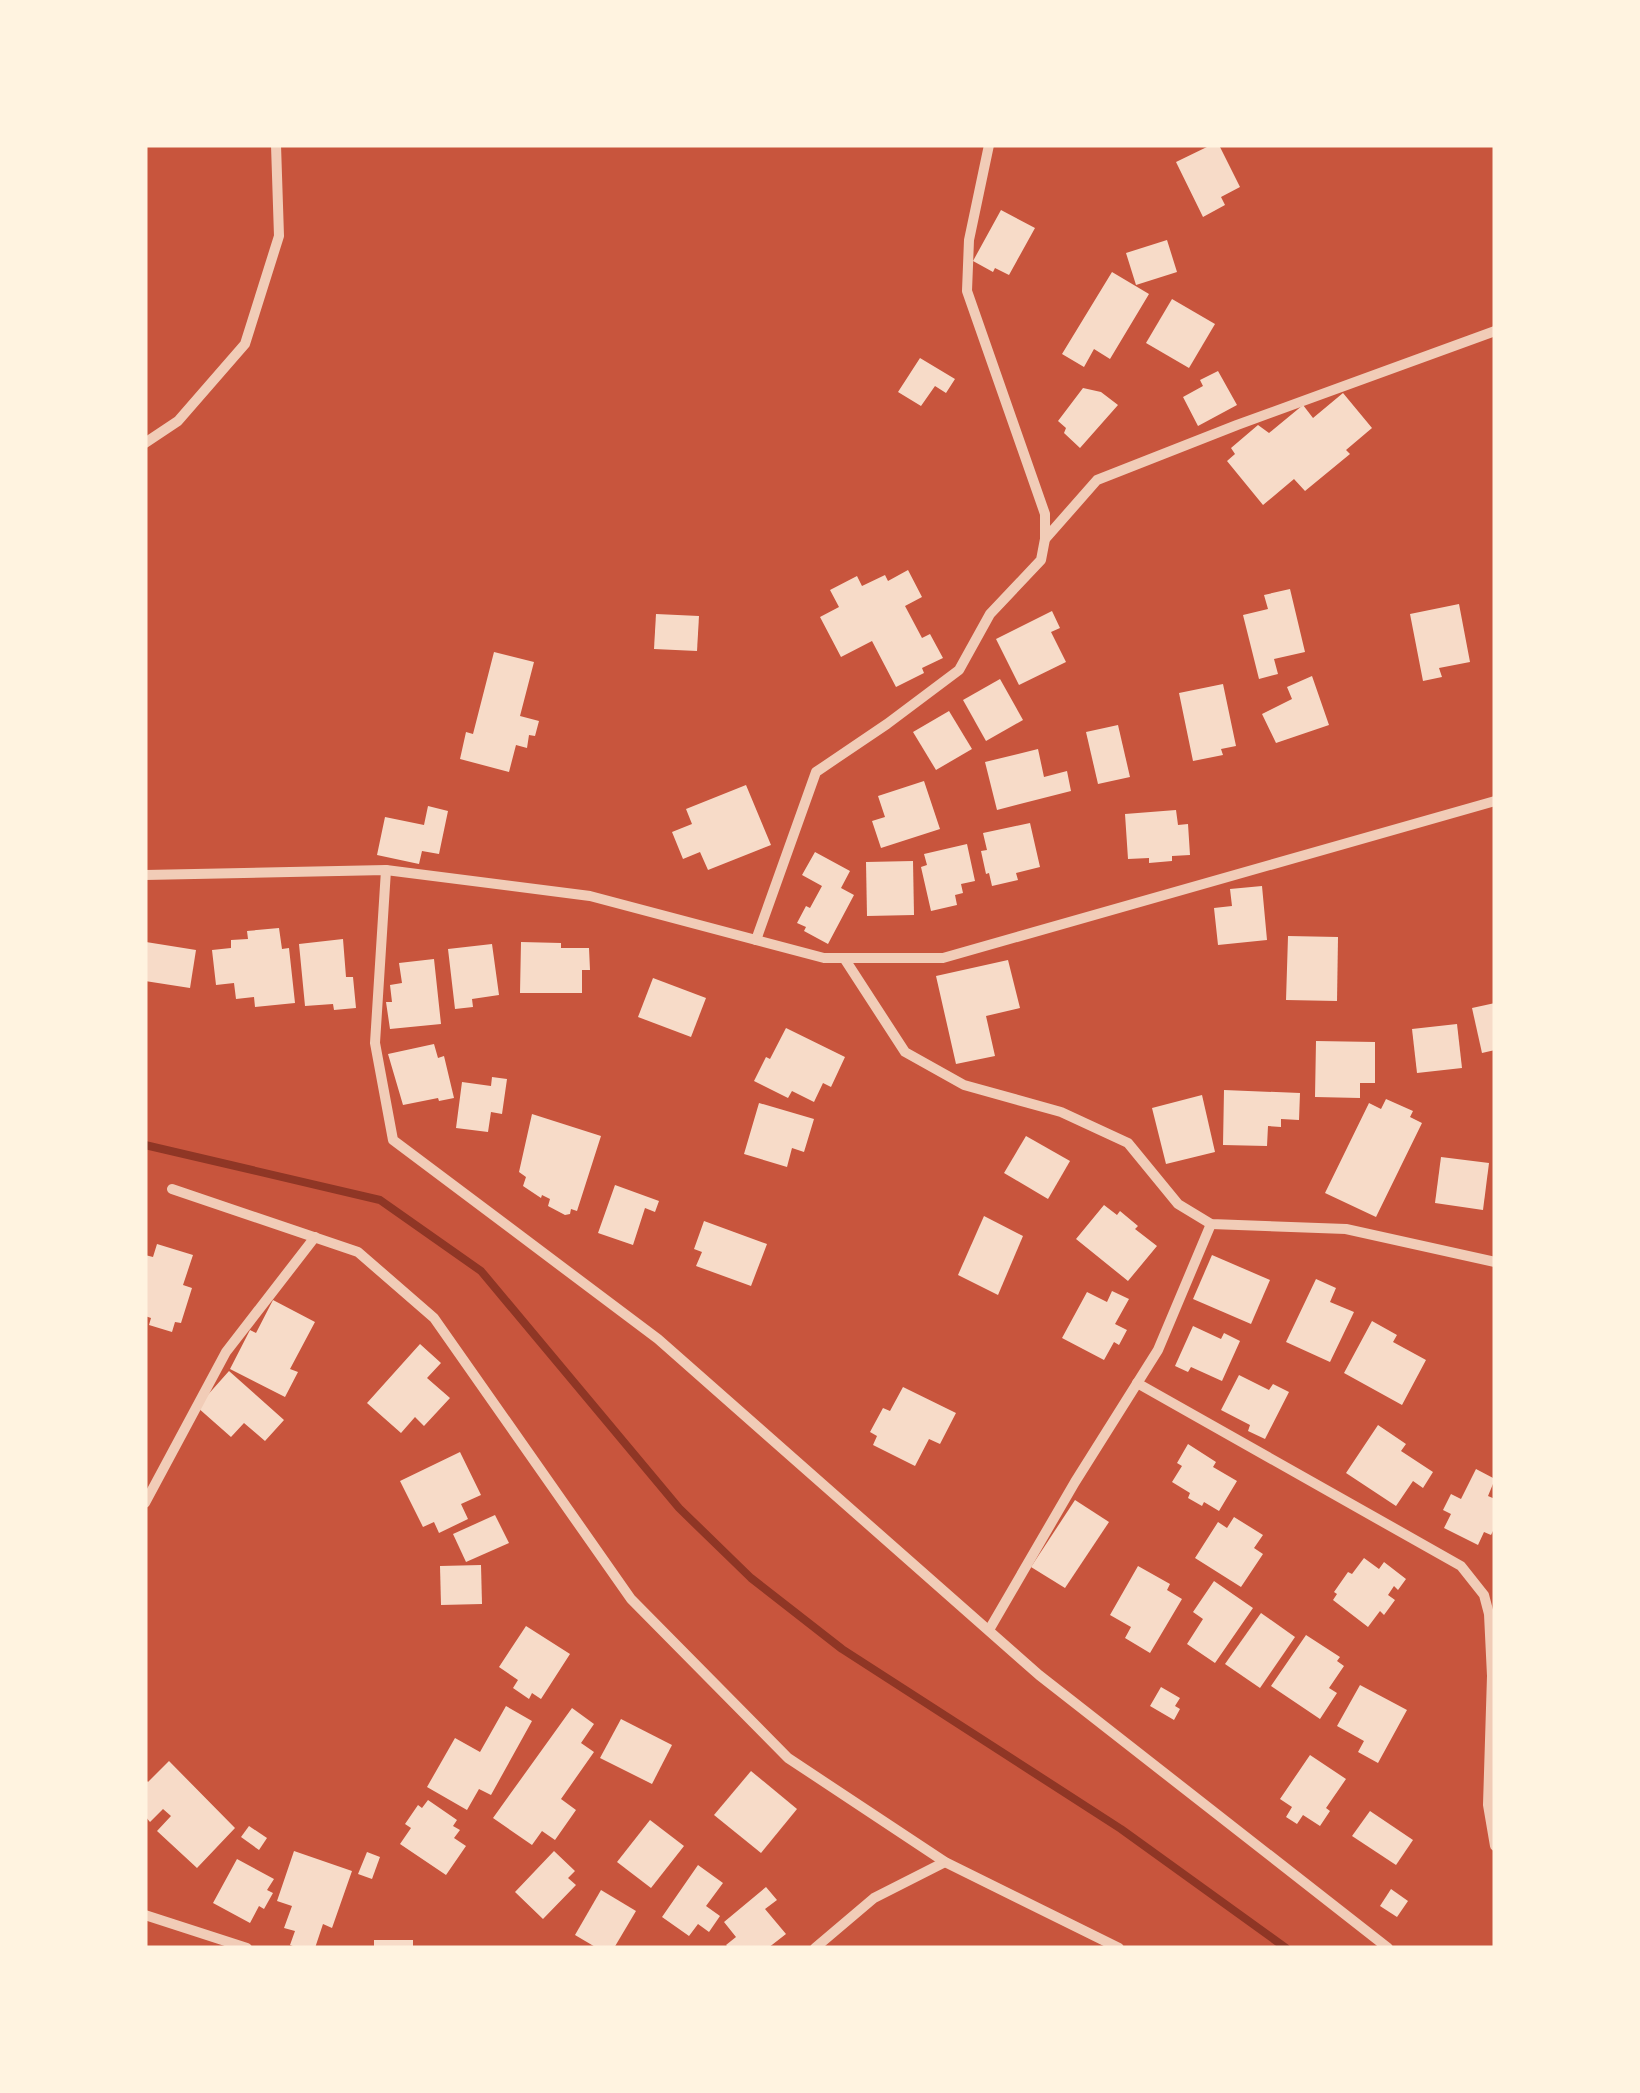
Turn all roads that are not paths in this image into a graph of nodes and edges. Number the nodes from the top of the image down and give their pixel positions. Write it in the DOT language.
graph roads {
  1 [pos="276,145"];
  2 [pos="989,145"];
  3 [pos="1495,331"];
  4 [pos="145,443"];
  5 [pos="1045,539"];
  6 [pos="1495,801"];
  7 [pos="386,870"];
  8 [pos="145,875"];
  9 [pos="756,940"];
  10 [pos="844,958"];
  11 [pos="172,1189"];
  12 [pos="1210,1224"];
  13 [pos="315,1237"];
  14 [pos="1495,1262"];
  15 [pos="1138,1382"];
  16 [pos="145,1503"];
  17 [pos="990,1630"];
  18 [pos="1495,1846"];
  19 [pos="945,1862"];
  20 [pos="145,1915"];
  21 [pos="1112,1947"];
  22 [pos="247,1948"];
  23 [pos="815,1948"];
  24 [pos="1388,1948"];
  1 -- 4 [label="street"];
  2 -- 5 [label="street"];
  3 -- 5 [label="street"];
  5 -- 9 [label="street"];
  6 -- 10 [label="street"];
  7 -- 8 [label="street"];
  7 -- 9 [label="street"];
  7 -- 17 [label="street"];
  9 -- 10 [label="street"];
  10 -- 12 [label="street"];
  11 -- 13 [label="street"];
  12 -- 14 [label="street"];
  12 -- 15 [label="street"];
  13 -- 16 [label="street"];
  13 -- 19 [label="street"];
  15 -- 17 [label="street"];
  15 -- 18 [label="street"];
  17 -- 24 [label="street"];
  19 -- 21 [label="street"];
  19 -- 23 [label="street"];
  20 -- 22 [label="street"];
}
